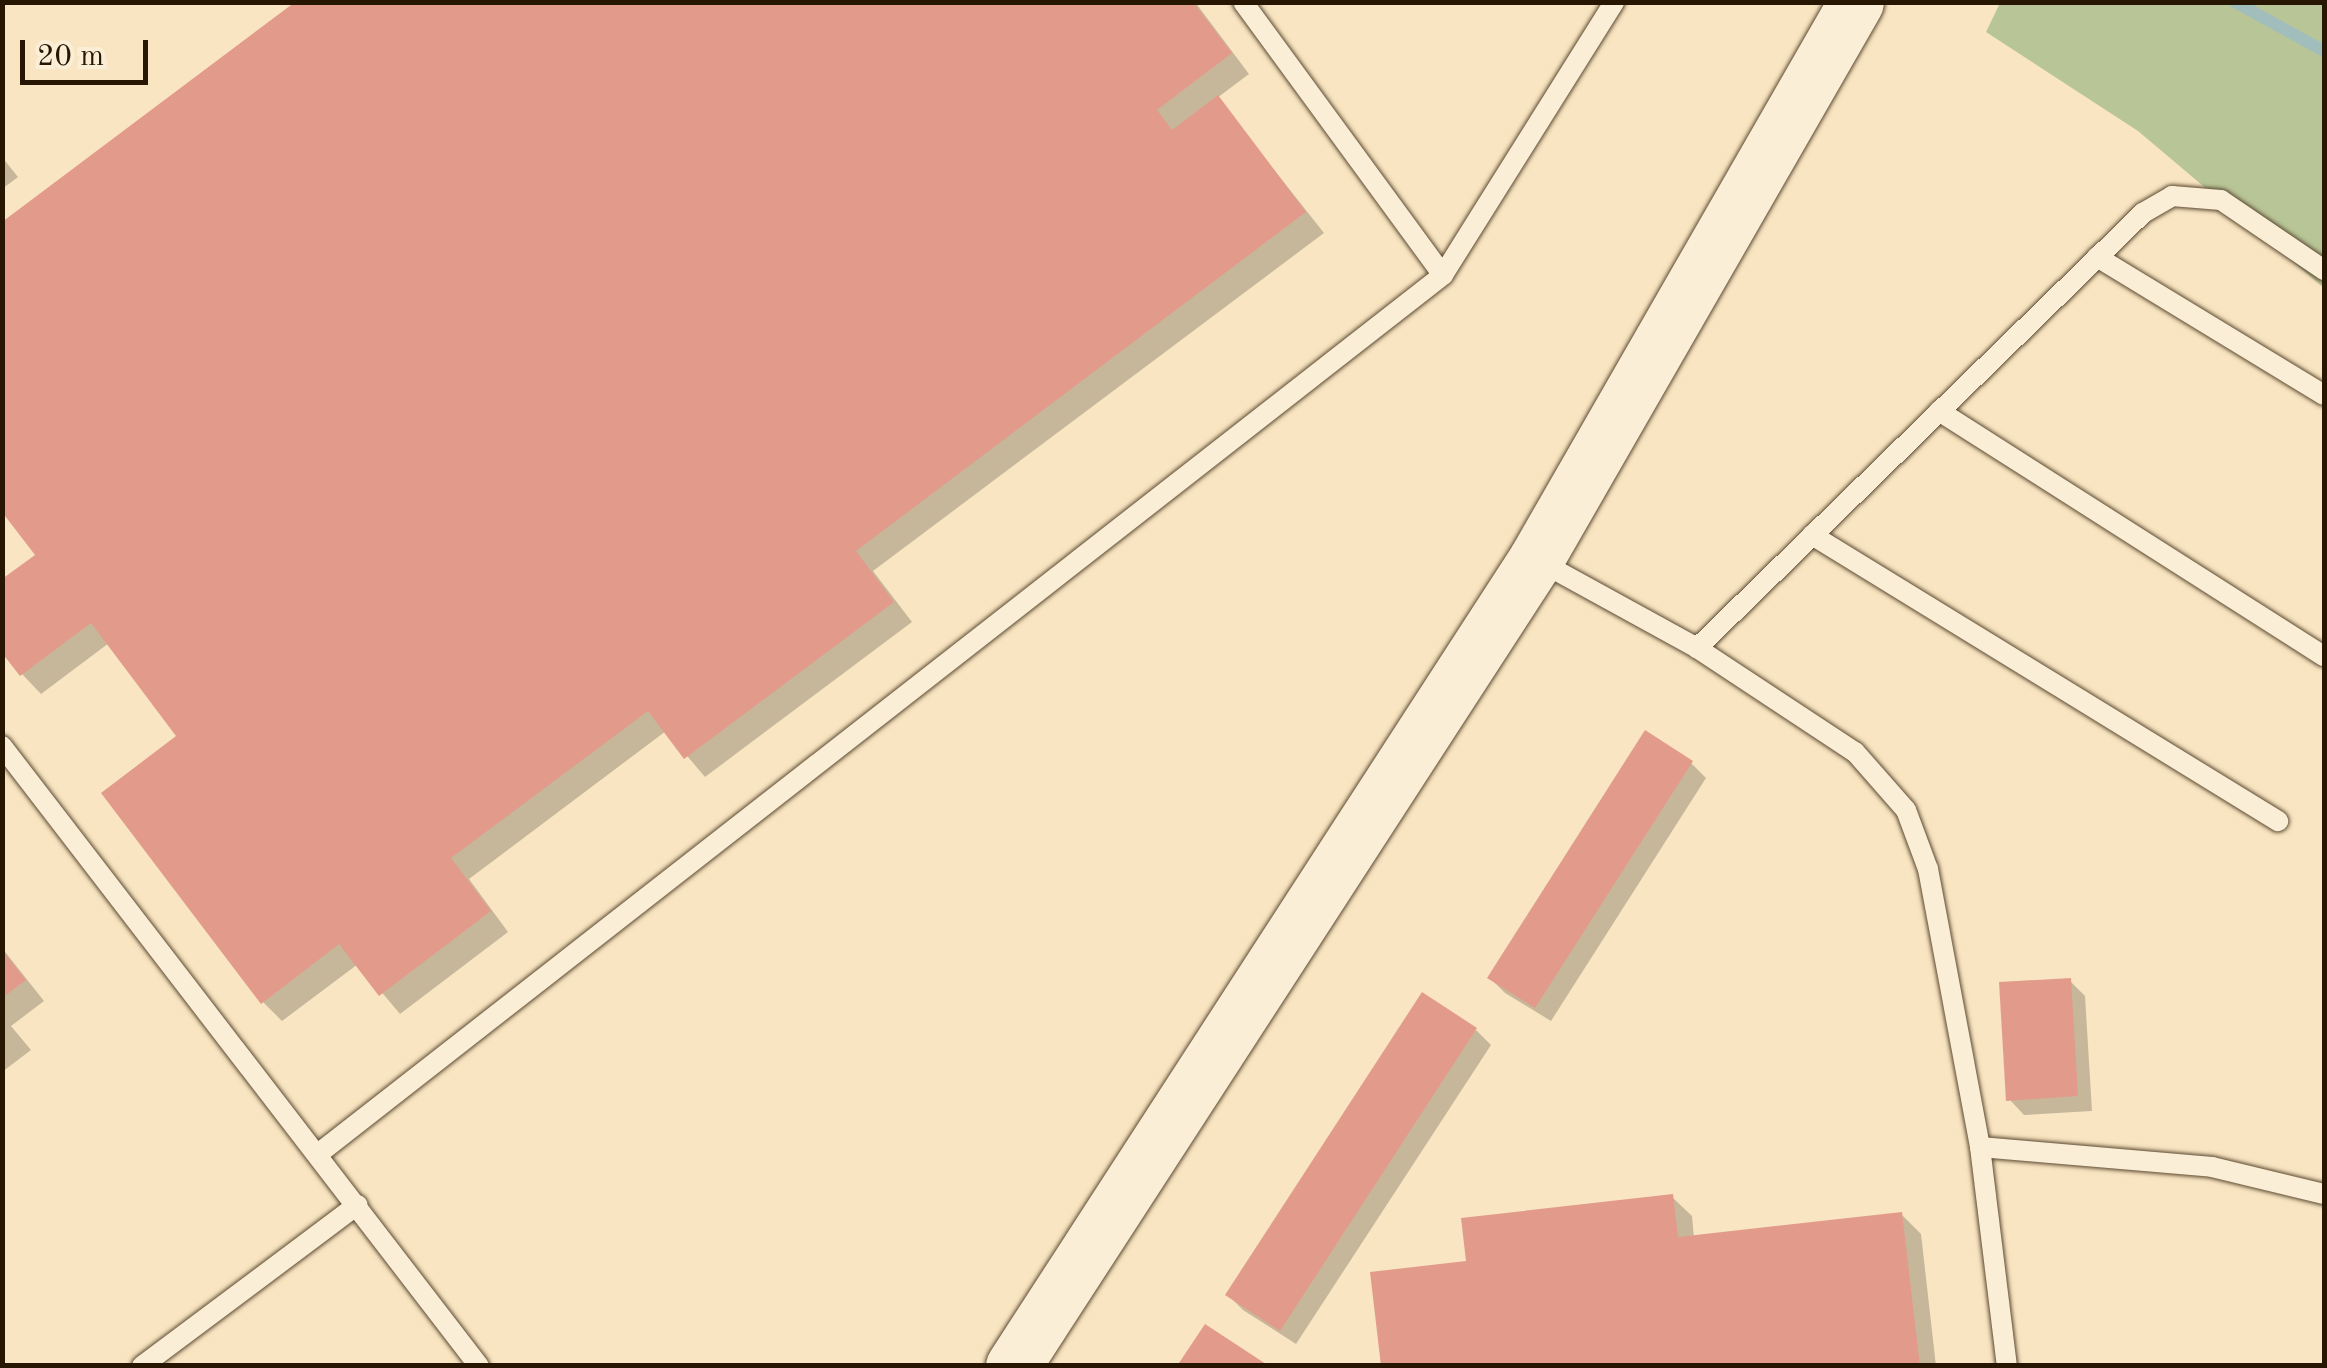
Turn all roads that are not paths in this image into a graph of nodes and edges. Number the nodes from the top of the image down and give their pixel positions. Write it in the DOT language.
graph roads {
  1 [pos="1242,2"];
  2 [pos="1614,2"];
  3 [pos="1856,2"];
  4 [pos="2098,258"];
  5 [pos="2324,270"];
  6 [pos="1444,275"];
  7 [pos="2324,395"];
  8 [pos="1939,411"];
  9 [pos="1812,535"];
  10 [pos="1536,559"];
  11 [pos="1697,648"];
  12 [pos="2323,656"];
  13 [pos="2,746"];
  14 [pos="2278,821"];
  15 [pos="1980,1147"];
  16 [pos="318,1154"];
  17 [pos="2324,1194"];
  18 [pos="357,1205"];
  19 [pos="142,1366"];
  20 [pos="479,1366"];
  21 [pos="1013,1366"];
  22 [pos="2007,1366"];
  1 -- 6 [label="lane"];
  2 -- 6 [label="lane"];
  3 -- 10 [label="main road"];
  4 -- 5 [label="lane"];
  4 -- 7 [label="lane"];
  4 -- 8 [label="lane"];
  6 -- 16 [label="lane"];
  8 -- 9 [label="lane"];
  8 -- 12 [label="lane"];
  9 -- 11 [label="lane"];
  9 -- 14 [label="lane"];
  10 -- 11 [label="lane"];
  10 -- 21 [label="main road"];
  11 -- 15 [label="lane"];
  13 -- 16 [label="lane"];
  15 -- 17 [label="lane"];
  15 -- 22 [label="lane"];
  16 -- 18 [label="lane"];
  18 -- 19 [label="lane"];
  18 -- 20 [label="lane"];
}
